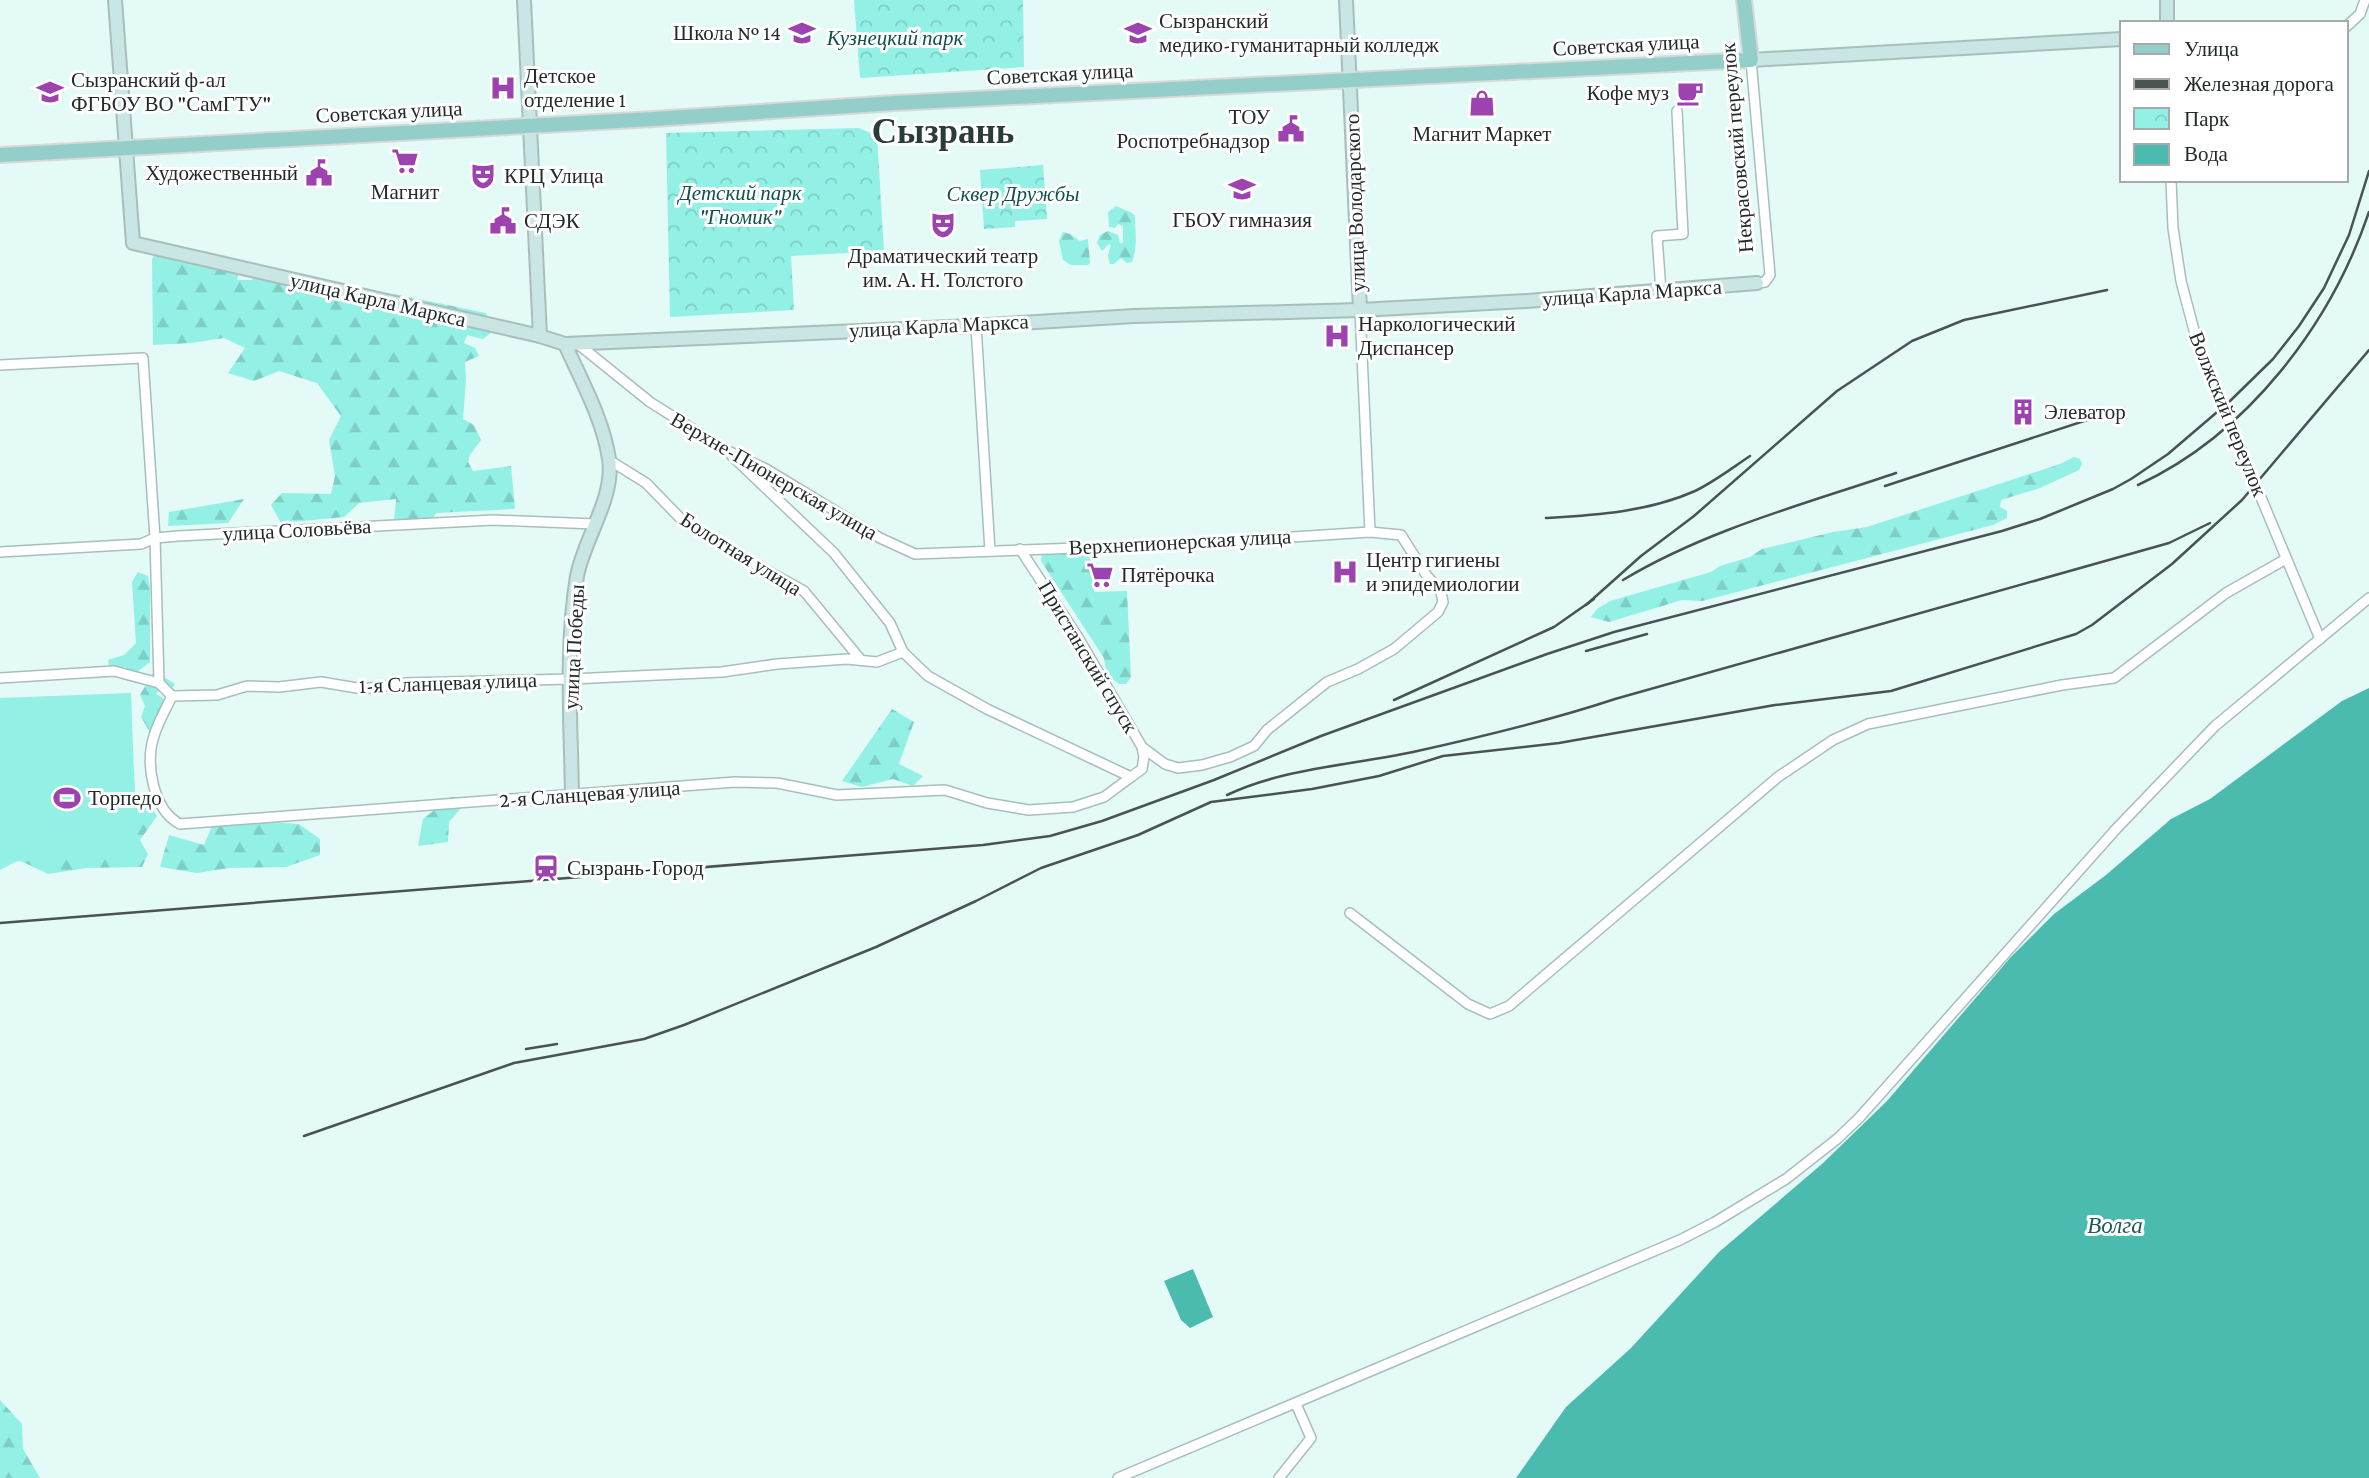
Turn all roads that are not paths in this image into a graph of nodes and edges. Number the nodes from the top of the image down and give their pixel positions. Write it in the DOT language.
graph roads {
  1 [pos="115,0"];
  2 [pos="524,0"];
  3 [pos="1346,0"];
  4 [pos="1744,0"];
  5 [pos="2167,0"];
  6 [pos="2365,0"];
  7 [pos="2166,21"];
  8 [pos="2348,25"];
  9 [pos="2120,39"];
  10 [pos="1751,60"];
  11 [pos="1350,80"];
  12 [pos="1676,111"];
  13 [pos="530,125"];
  14 [pos="125,148"];
  15 [pos="0,155"];
  16 [pos="2171,182"];
  17 [pos="1757,283"];
  18 [pos="1661,290"];
  19 [pos="1360,310"];
  20 [pos="976,326"];
  21 [pos="540,336"];
  22 [pos="571,344"];
  23 [pos="0,365"];
  24 [pos="726,450"];
  25 [pos="609,460"];
  26 [pos="595,524"];
  27 [pos="1370,532"];
  28 [pos="155,538"];
  29 [pos="1020,549"];
  30 [pos="990,551"];
  31 [pos="0,552"];
  32 [pos="2286,559"];
  33 [pos="2369,598"];
  34 [pos="2320,639"];
  35 [pos="903,653"];
  36 [pos="860,660"];
  37 [pos="0,678"];
  38 [pos="570,679"];
  39 [pos="159,683"];
  40 [pos="172,696"];
  41 [pos="1142,747"];
  42 [pos="1142,769"];
  43 [pos="1131,777"];
  44 [pos="572,796"];
  45 [pos="1350,913"];
  46 [pos="1296,1404"];
  47 [pos="1118,1478"];
  48 [pos="1279,1478"];
  1 -- 14 [label="street"];
  2 -- 13 [label="street"];
  3 -- 11 [label="street, улица Володарского"];
  4 -- 10 [label="main road, Некрасовский переулок"];
  5 -- 7 [label="street"];
  6 -- 8 [label="street"];
  9 -- 10 [label="street, Советская улица"];
  10 -- 11 [label="main road, Советская улица"];
  10 -- 17 [label="street, Некрасовский переулок"];
  11 -- 13 [label="main road, Советская улица"];
  11 -- 19 [label="street, улица Володарского"];
  12 -- 18 [label="street"];
  13 -- 14 [label="main road, Советская улица"];
  13 -- 21 [label="street"];
  14 -- 15 [label="main road, Советская улица"];
  14 -- 21 [label="street, улица Карла Маркса"];
  16 -- 32 [label="street, Волжский переулок"];
  17 -- 18 [label="street, улица Карла Маркса"];
  18 -- 19 [label="street, улица Карла Маркса"];
  19 -- 20 [label="street, улица Карла Маркса"];
  19 -- 27 [label="street, улица Володарского"];
  20 -- 22 [label="street, улица Карла Маркса"];
  20 -- 30 [label="street"];
  21 -- 22 [label="street, улица Карла Маркса"];
  22 -- 24 [label="street, Верхне-Пионерская улица"];
  22 -- 25 [label="street, улица Победы"];
  23 -- 28 [label="street"];
  24 -- 30 [label="street, Верхне-Пионерская улица"];
  24 -- 35 [label="street"];
  25 -- 26 [label="street, улица Победы"];
  25 -- 36 [label="street, Болотная улица"];
  26 -- 28 [label="street, улица Соловьёва"];
  26 -- 38 [label="street, улица Победы"];
  27 -- 29 [label="street, Верхнепионерская улица"];
  27 -- 41 [label="street, Верхнепионерская улица"];
  28 -- 31 [label="street, улица Соловьёва"];
  28 -- 39 [label="street"];
  29 -- 30 [label="street, Верхнепионерская улица"];
  29 -- 41 [label="street, Пристанский спуск"];
  32 -- 34 [label="street, Волжский переулок"];
  32 -- 45 [label="street"];
  33 -- 34 [label="street"];
  34 -- 46 [label="street"];
  35 -- 36 [label="street, 1-я Сланцевая улица"];
  35 -- 43 [label="street"];
  36 -- 38 [label="street, 1-я Сланцевая улица"];
  37 -- 39 [label="street"];
  38 -- 40 [label="street, 1-я Сланцевая улица"];
  38 -- 44 [label="street, улица Победы"];
  39 -- 40 [label="street"];
  40 -- 44 [label="street, 2-я Сланцевая улица"];
  41 -- 42 [label="street, Пристанский спуск"];
  42 -- 43 [label="street, 2-я Сланцевая улица"];
  43 -- 44 [label="street, 2-я Сланцевая улица"];
  46 -- 47 [label="street"];
  46 -- 48 [label="street"];
}
